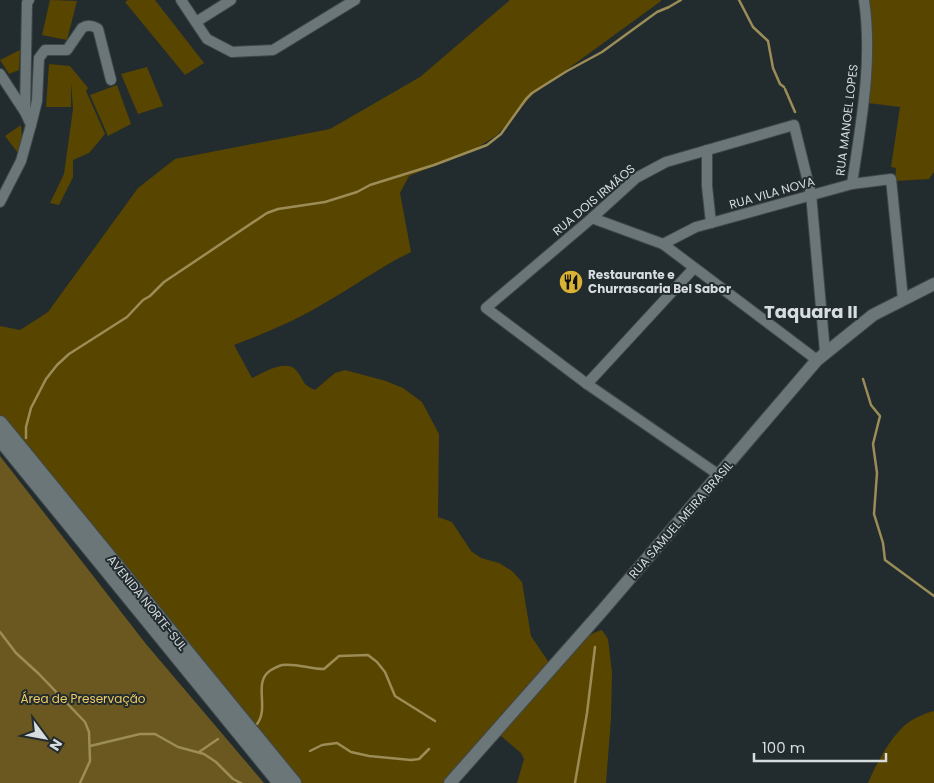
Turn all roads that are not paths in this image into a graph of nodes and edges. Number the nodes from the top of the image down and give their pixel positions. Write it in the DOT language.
graph roads {
  1 [pos="181,0"];
  2 [pos="231,0"];
  3 [pos="355,0"];
  4 [pos="864,0"];
  5 [pos="27,1"];
  6 [pos="196,22"];
  7 [pos="0,74"];
  8 [pos="111,80"];
  9 [pos="25,112"];
  10 [pos="31,126"];
  11 [pos="707,150"];
  12 [pos="852,184"];
  13 [pos="812,194"];
  14 [pos="1,197"];
  15 [pos="592,218"];
  16 [pos="711,223"];
  17 [pos="663,244"];
  18 [pos="694,268"];
  19 [pos="934,284"];
  20 [pos="903,299"];
  21 [pos="821,356"];
  22 [pos="587,384"];
  23 [pos="0,423"];
  24 [pos="0,439"];
  25 [pos="720,475"];
  26 [pos="280,783"];
  27 [pos="294,783"];
  28 [pos="450,783"];
  1 -- 6 [label="street"];
  2 -- 6 [label="street"];
  3 -- 6 [label="street"];
  4 -- 12 [label="street, RUA MANOEL LOPES"];
  5 -- 9 [label="street"];
  7 -- 9 [label="street"];
  8 -- 10 [label="street"];
  9 -- 10 [label="street"];
  10 -- 14 [label="street"];
  11 -- 13 [label="street, RUA DOIS IRMÃOS"];
  11 -- 15 [label="street, RUA DOIS IRMÃOS"];
  11 -- 16 [label="street"];
  12 -- 13 [label="street, RUA VILA NOVA"];
  12 -- 20 [label="street, RUA VILA NOVA"];
  13 -- 16 [label="street, RUA VILA NOVA"];
  13 -- 21 [label="street"];
  15 -- 17 [label="street"];
  15 -- 22 [label="street, RUA DOIS IRMÃOS"];
  16 -- 17 [label="street, RUA VILA NOVA"];
  17 -- 18 [label="street"];
  18 -- 21 [label="street"];
  18 -- 22 [label="street"];
  19 -- 20 [label="street, RUA SAMUEL MEIRA BRASIL"];
  20 -- 21 [label="street, RUA SAMUEL MEIRA BRASIL"];
  21 -- 25 [label="street, RUA SAMUEL MEIRA BRASIL"];
  22 -- 25 [label="street"];
  23 -- 27 [label="main road, AVENIDA NORTE-SUL"];
  24 -- 26 [label="main road, AVENIDA NORTE-SUL"];
  25 -- 28 [label="street, RUA SAMUEL MEIRA BRASIL"];
}
